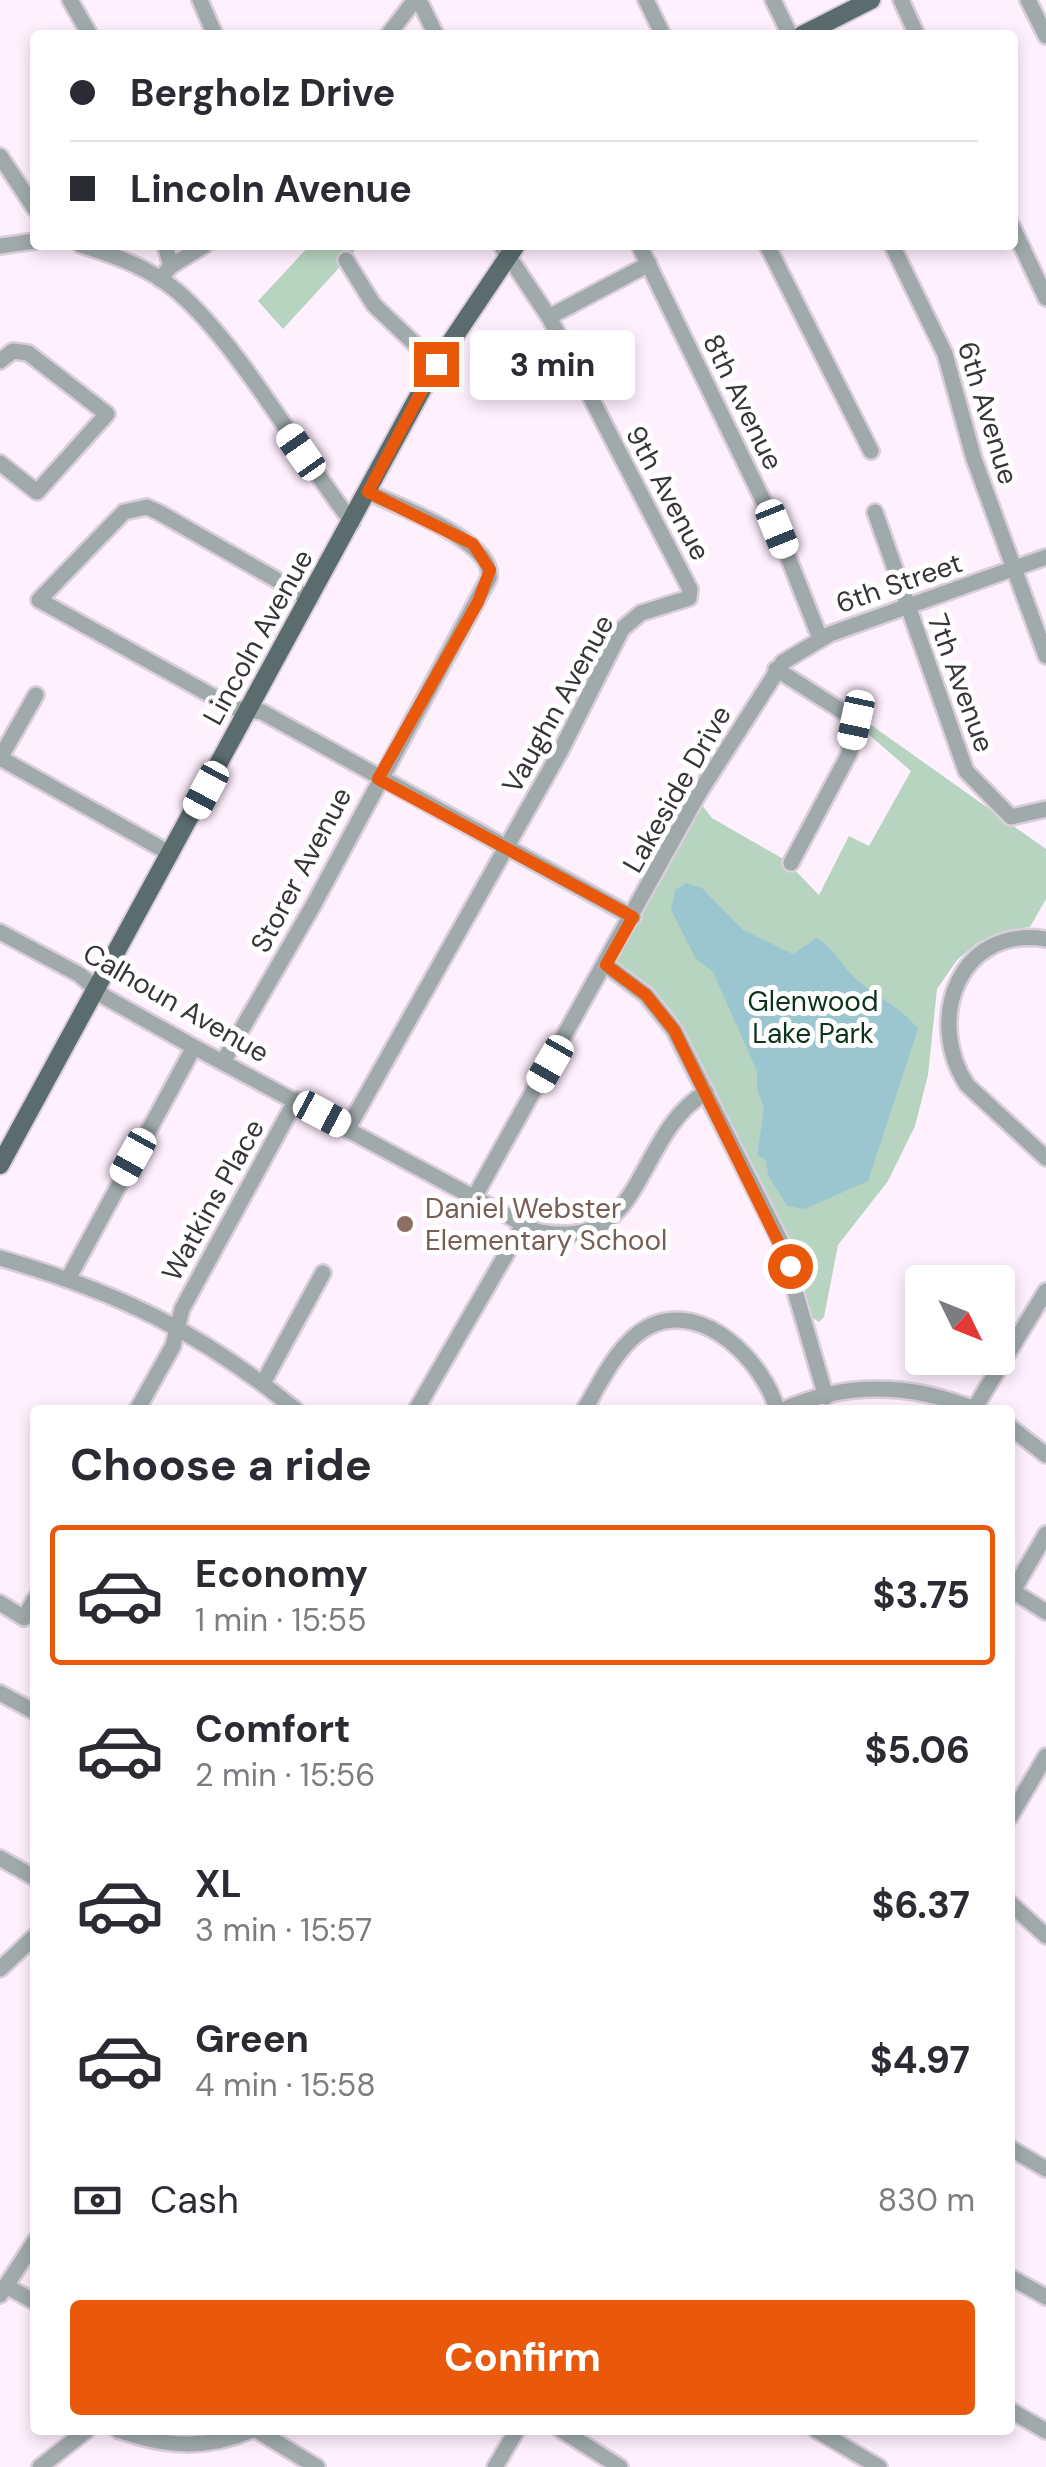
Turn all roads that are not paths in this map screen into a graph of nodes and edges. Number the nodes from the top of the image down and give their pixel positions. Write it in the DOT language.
graph roads {
  1 [pos="70,0"];
  2 [pos="200,0"];
  3 [pos="417,0"];
  4 [pos="646,0"];
  5 [pos="773,0"];
  6 [pos="871,0"];
  7 [pos="900,0"];
  8 [pos="1028,0"];
  9 [pos="87,30"];
  10 [pos="214,30"];
  11 [pos="392,30"];
  12 [pos="433,30"];
  13 [pos="661,30"];
  14 [pos="788,30"];
  15 [pos="812,30"];
  16 [pos="915,30"];
  17 [pos="1046,36"];
  18 [pos="0,156"];
  19 [pos="30,201"];
  20 [pos="1018,239"];
  21 [pos="30,243"];
  22 [pos="0,246"];
  23 [pos="96,250"];
  24 [pos="165,250"];
  25 [pos="198,250"];
  26 [pos="508,250"];
  27 [pos="510,250"];
  28 [pos="642,250"];
  29 [pos="770,250"];
  30 [pos="894,250"];
  31 [pos="346,260"];
  32 [pos="649,264"];
  33 [pos="165,272"];
  34 [pos="1046,298"];
  35 [pos="550,317"];
  36 [pos="0,362"];
  37 [pos="436,364"];
  38 [pos="871,450"];
  39 [pos="0,463"];
  40 [pos="368,492"];
  41 [pos="875,512"];
  42 [pos="352,522"];
  43 [pos="1046,558"];
  44 [pos="1014,569"];
  45 [pos="689,598"];
  46 [pos="310,599"];
  47 [pos="906,607"];
  48 [pos="820,638"];
  49 [pos="1046,656"];
  50 [pos="776,669"];
  51 [pos="36,695"];
  52 [pos="250,710"];
  53 [pos="0,758"];
  54 [pos="378,779"];
  55 [pos="1046,808"];
  56 [pos="507,847"];
  57 [pos="172,854"];
  58 [pos="791,863"];
  59 [pos="633,917"];
  60 [pos="0,932"];
  61 [pos="1046,940"];
  62 [pos="606,965"];
  63 [pos="97,992"];
  64 [pos="194,1047"];
  65 [pos="224,1060"];
  66 [pos="706,1092"];
  67 [pos="296,1100"];
  68 [pos="348,1128"];
  69 [pos="1046,1158"];
  70 [pos="1,1159"];
  71 [pos="474,1196"];
  72 [pos="523,1225"];
  73 [pos="0,1258"];
  74 [pos="324,1273"];
  75 [pos="68,1279"];
  76 [pos="1046,1291"];
  77 [pos="180,1326"];
  78 [pos="263,1382"];
  79 [pos="826,1397"];
  80 [pos="141,1405"];
  81 [pos="290,1405"];
  82 [pos="419,1405"];
  83 [pos="587,1405"];
  84 [pos="778,1405"];
  85 [pos="798,1405"];
  86 [pos="964,1405"];
  87 [pos="978,1405"];
  88 [pos="1015,1431"];
  89 [pos="1046,1455"];
  90 [pos="1046,1534"];
  91 [pos="1015,1587"];
  92 [pos="1015,1596"];
  93 [pos="0,1603"];
  94 [pos="30,1608"];
  95 [pos="1046,1612"];
  96 [pos="0,1694"];
  97 [pos="30,1709"];
  98 [pos="1046,1756"];
  99 [pos="1015,1809"];
  100 [pos="0,1858"];
  101 [pos="30,1875"];
  102 [pos="1015,1908"];
  103 [pos="1046,1936"];
  104 [pos="30,1941"];
  105 [pos="0,1969"];
  106 [pos="1015,2151"];
  107 [pos="1046,2169"];
  108 [pos="30,2249"];
  109 [pos="1015,2280"];
  110 [pos="3,2291"];
  111 [pos="1046,2298"];
  112 [pos="30,2300"];
  113 [pos="1015,2413"];
  114 [pos="1046,2431"];
  115 [pos="81,2435"];
  116 [pos="132,2435"];
  117 [pos="235,2435"];
  118 [pos="263,2435"];
  119 [pos="514,2435"];
  120 [pos="569,2435"];
  121 [pos="825,2435"];
  122 [pos="47,2464"];
  123 [pos="317,2467"];
  124 [pos="495,2467"];
  125 [pos="620,2467"];
  126 [pos="880,2467"];
  1 -- 9 [label="street"];
  2 -- 10 [label="street"];
  3 -- 11 [label="street"];
  3 -- 12 [label="street"];
  4 -- 13 [label="street"];
  5 -- 14 [label="street"];
  6 -- 15 [label="main road"];
  7 -- 16 [label="street"];
  8 -- 17 [label="street"];
  18 -- 19 [label="street"];
  20 -- 34 [label="street"];
  21 -- 22 [label="street"];
  23 -- 33 [label="street"];
  24 -- 33 [label="street"];
  25 -- 33 [label="street"];
  26 -- 37 [label="main road, Lincoln Avenue"];
  27 -- 35 [label="street, 9th Avenue"];
  28 -- 32 [label="street, 8th Avenue"];
  29 -- 38 [label="street"];
  30 -- 44 [label="street, 6th Avenue"];
  31 -- 37 [label="street"];
  32 -- 35 [label="street"];
  32 -- 48 [label="street, 8th Avenue"];
  33 -- 42 [label="street"];
  35 -- 45 [label="street, 9th Avenue"];
  36 -- 39 [label="street"];
  37 -- 40 [label="main road, Lincoln Avenue"];
  40 -- 42 [label="main road, Lincoln Avenue"];
  40 -- 54 [label="street, Storer Avenue"];
  41 -- 47 [label="street, 7th Avenue"];
  42 -- 46 [label="main road, Lincoln Avenue"];
  43 -- 44 [label="street, 6th Street"];
  44 -- 47 [label="street, 6th Street"];
  44 -- 49 [label="street, 6th Avenue"];
  45 -- 56 [label="street, Vaughn Avenue"];
  46 -- 52 [label="main road, Lincoln Avenue"];
  46 -- 52 [label="street"];
  47 -- 48 [label="street, 6th Street"];
  47 -- 55 [label="street, 7th Avenue"];
  48 -- 50 [label="street, 6th Street"];
  50 -- 58 [label="street"];
  50 -- 59 [label="street, Lakeside Drive"];
  51 -- 53 [label="street"];
  52 -- 54 [label="street"];
  52 -- 57 [label="main road, Lincoln Avenue"];
  53 -- 57 [label="street"];
  54 -- 56 [label="street"];
  54 -- 65 [label="street, Storer Avenue"];
  56 -- 59 [label="street"];
  56 -- 68 [label="street, Vaughn Avenue"];
  57 -- 63 [label="main road, Lincoln Avenue"];
  59 -- 62 [label="street, Lakeside Drive"];
  60 -- 63 [label="street, Calhoun Avenue"];
  61 -- 69 [label="street"];
  62 -- 66 [label="street"];
  62 -- 71 [label="street, Lakeside Drive"];
  63 -- 64 [label="street, Calhoun Avenue"];
  63 -- 70 [label="main road, Lincoln Avenue"];
  64 -- 65 [label="street, Calhoun Avenue"];
  64 -- 75 [label="street"];
  65 -- 67 [label="street, Calhoun Avenue"];
  66 -- 72 [label="street, Calhoun Avenue"];
  66 -- 79 [label="street"];
  67 -- 68 [label="street, Calhoun Avenue"];
  67 -- 77 [label="street, Watkins Place"];
  68 -- 71 [label="street, Calhoun Avenue"];
  71 -- 72 [label="street, Calhoun Avenue"];
  72 -- 82 [label="street"];
  73 -- 75 [label="street"];
  74 -- 78 [label="street"];
  75 -- 77 [label="street"];
  76 -- 87 [label="street"];
  77 -- 78 [label="street"];
  77 -- 80 [label="street, Watkins Place"];
  78 -- 81 [label="street"];
  79 -- 85 [label="street"];
  79 -- 86 [label="street"];
  83 -- 84 [label="street"];
  88 -- 89 [label="street"];
  90 -- 91 [label="street"];
  92 -- 95 [label="street"];
  93 -- 94 [label="street"];
  96 -- 97 [label="street"];
  98 -- 99 [label="street"];
  100 -- 101 [label="street"];
  102 -- 103 [label="street"];
  104 -- 105 [label="street"];
  106 -- 107 [label="street"];
  108 -- 110 [label="street"];
  109 -- 111 [label="street"];
  110 -- 112 [label="street"];
  113 -- 114 [label="street"];
  115 -- 122 [label="street"];
  116 -- 117 [label="street"];
  118 -- 123 [label="street"];
  119 -- 124 [label="street"];
  120 -- 125 [label="street"];
  121 -- 126 [label="street"];
}
